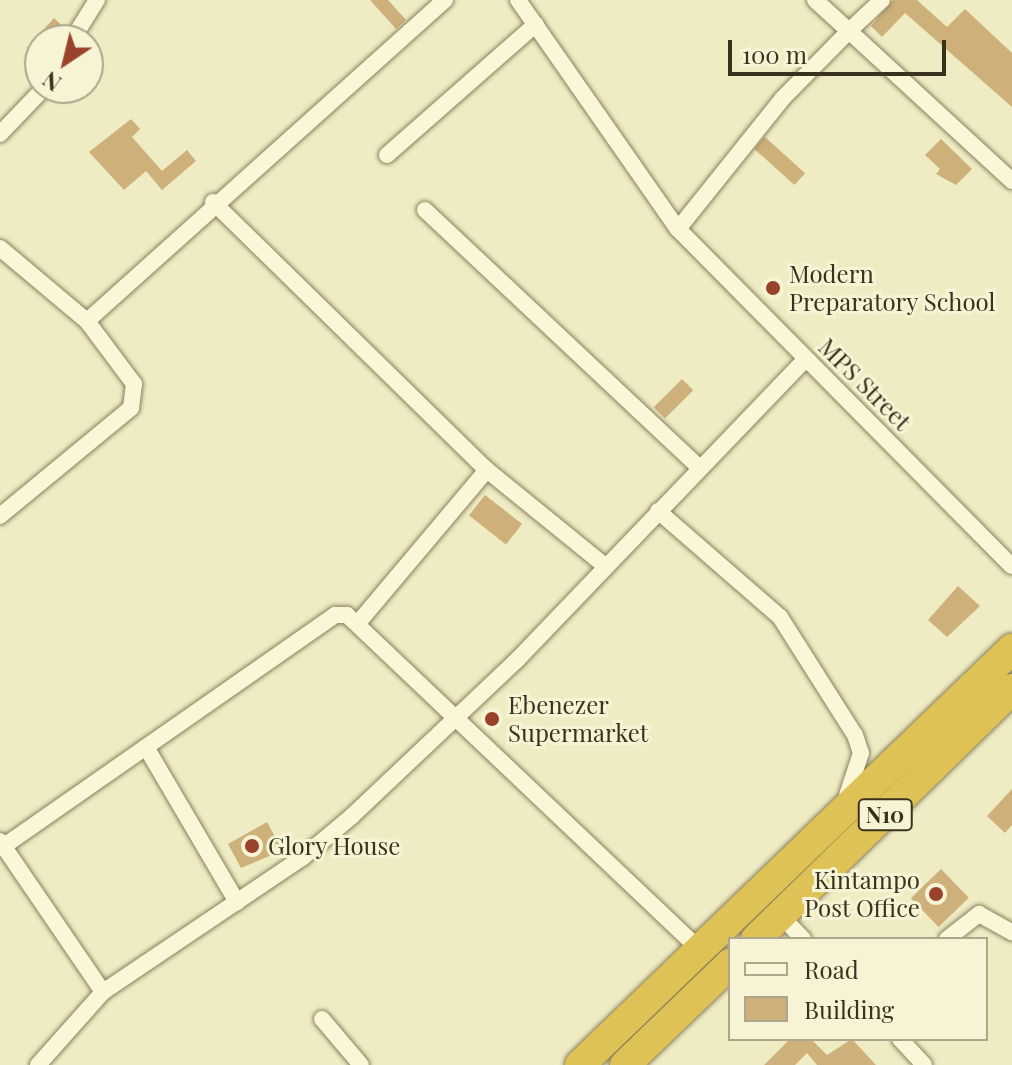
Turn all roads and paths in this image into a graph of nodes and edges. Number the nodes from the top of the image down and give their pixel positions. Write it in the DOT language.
graph roads {
  1 [pos="97,0"];
  2 [pos="445,0"];
  3 [pos="518,0"];
  4 [pos="815,0"];
  5 [pos="882,0"];
  6 [pos="82,24"];
  7 [pos="536,24"];
  8 [pos="849,31"];
  9 [pos="29,104"];
  10 [pos="0,134"];
  11 [pos="387,155"];
  12 [pos="1012,181"];
  13 [pos="213,202"];
  14 [pos="425,210"];
  15 [pos="678,229"];
  16 [pos="0,248"];
  17 [pos="87,321"];
  18 [pos="806,359"];
  19 [pos="698,466"];
  20 [pos="487,470"];
  21 [pos="658,511"];
  22 [pos="0,516"];
  23 [pos="605,566"];
  24 [pos="1012,566"];
  25 [pos="358,623"];
  26 [pos="1012,649"];
  27 [pos="1012,689"];
  28 [pos="457,717"];
  29 [pos="146,747"];
  30 [pos="832,821"];
  31 [pos="2,844"];
  32 [pos="237,902"];
  33 [pos="770,905"];
  34 [pos="1012,932"];
  35 [pos="757,937"];
  36 [pos="801,937"];
  37 [pos="950,937"];
  38 [pos="698,948"];
  39 [pos="728,966"];
  40 [pos="103,992"];
  41 [pos="322,1019"];
  42 [pos="902,1041"];
  43 [pos="38,1065"];
  44 [pos="361,1065"];
  45 [pos="580,1065"];
  46 [pos="625,1065"];
  47 [pos="924,1065"];
  1 -- 6 [label="street"];
  2 -- 13 [label="street"];
  3 -- 7 [label="street, MPS Street"];
  4 -- 8 [label="street"];
  5 -- 8 [label="street"];
  7 -- 11 [label="street"];
  7 -- 15 [label="street, MPS Street"];
  8 -- 12 [label="street"];
  8 -- 15 [label="street"];
  9 -- 10 [label="street"];
  13 -- 17 [label="street"];
  13 -- 20 [label="street"];
  14 -- 19 [label="street"];
  15 -- 18 [label="street, MPS Street"];
  16 -- 17 [label="street"];
  17 -- 22 [label="street"];
  18 -- 19 [label="street"];
  18 -- 24 [label="street, MPS Street"];
  19 -- 21 [label="street"];
  20 -- 23 [label="street"];
  20 -- 25 [label="street"];
  21 -- 23 [label="street"];
  21 -- 30 [label="street"];
  23 -- 28 [label="street"];
  25 -- 28 [label="street"];
  25 -- 29 [label="street"];
  26 -- 30 [label="highway, N10"];
  27 -- 33 [label="highway, N10"];
  28 -- 32 [label="street"];
  28 -- 38 [label="street"];
  29 -- 31 [label="street"];
  29 -- 32 [label="street"];
  30 -- 33 [label="highway, N10"];
  31 -- 40 [label="street"];
  32 -- 40 [label="street"];
  33 -- 35 [label="highway, N10"];
  33 -- 36 [label="street"];
  33 -- 38 [label="highway, N10"];
  34 -- 37 [label="street"];
  38 -- 45 [label="highway, N10"];
  39 -- 46 [label="highway"];
  40 -- 43 [label="street"];
  41 -- 44 [label="street"];
  42 -- 47 [label="street"];
}
